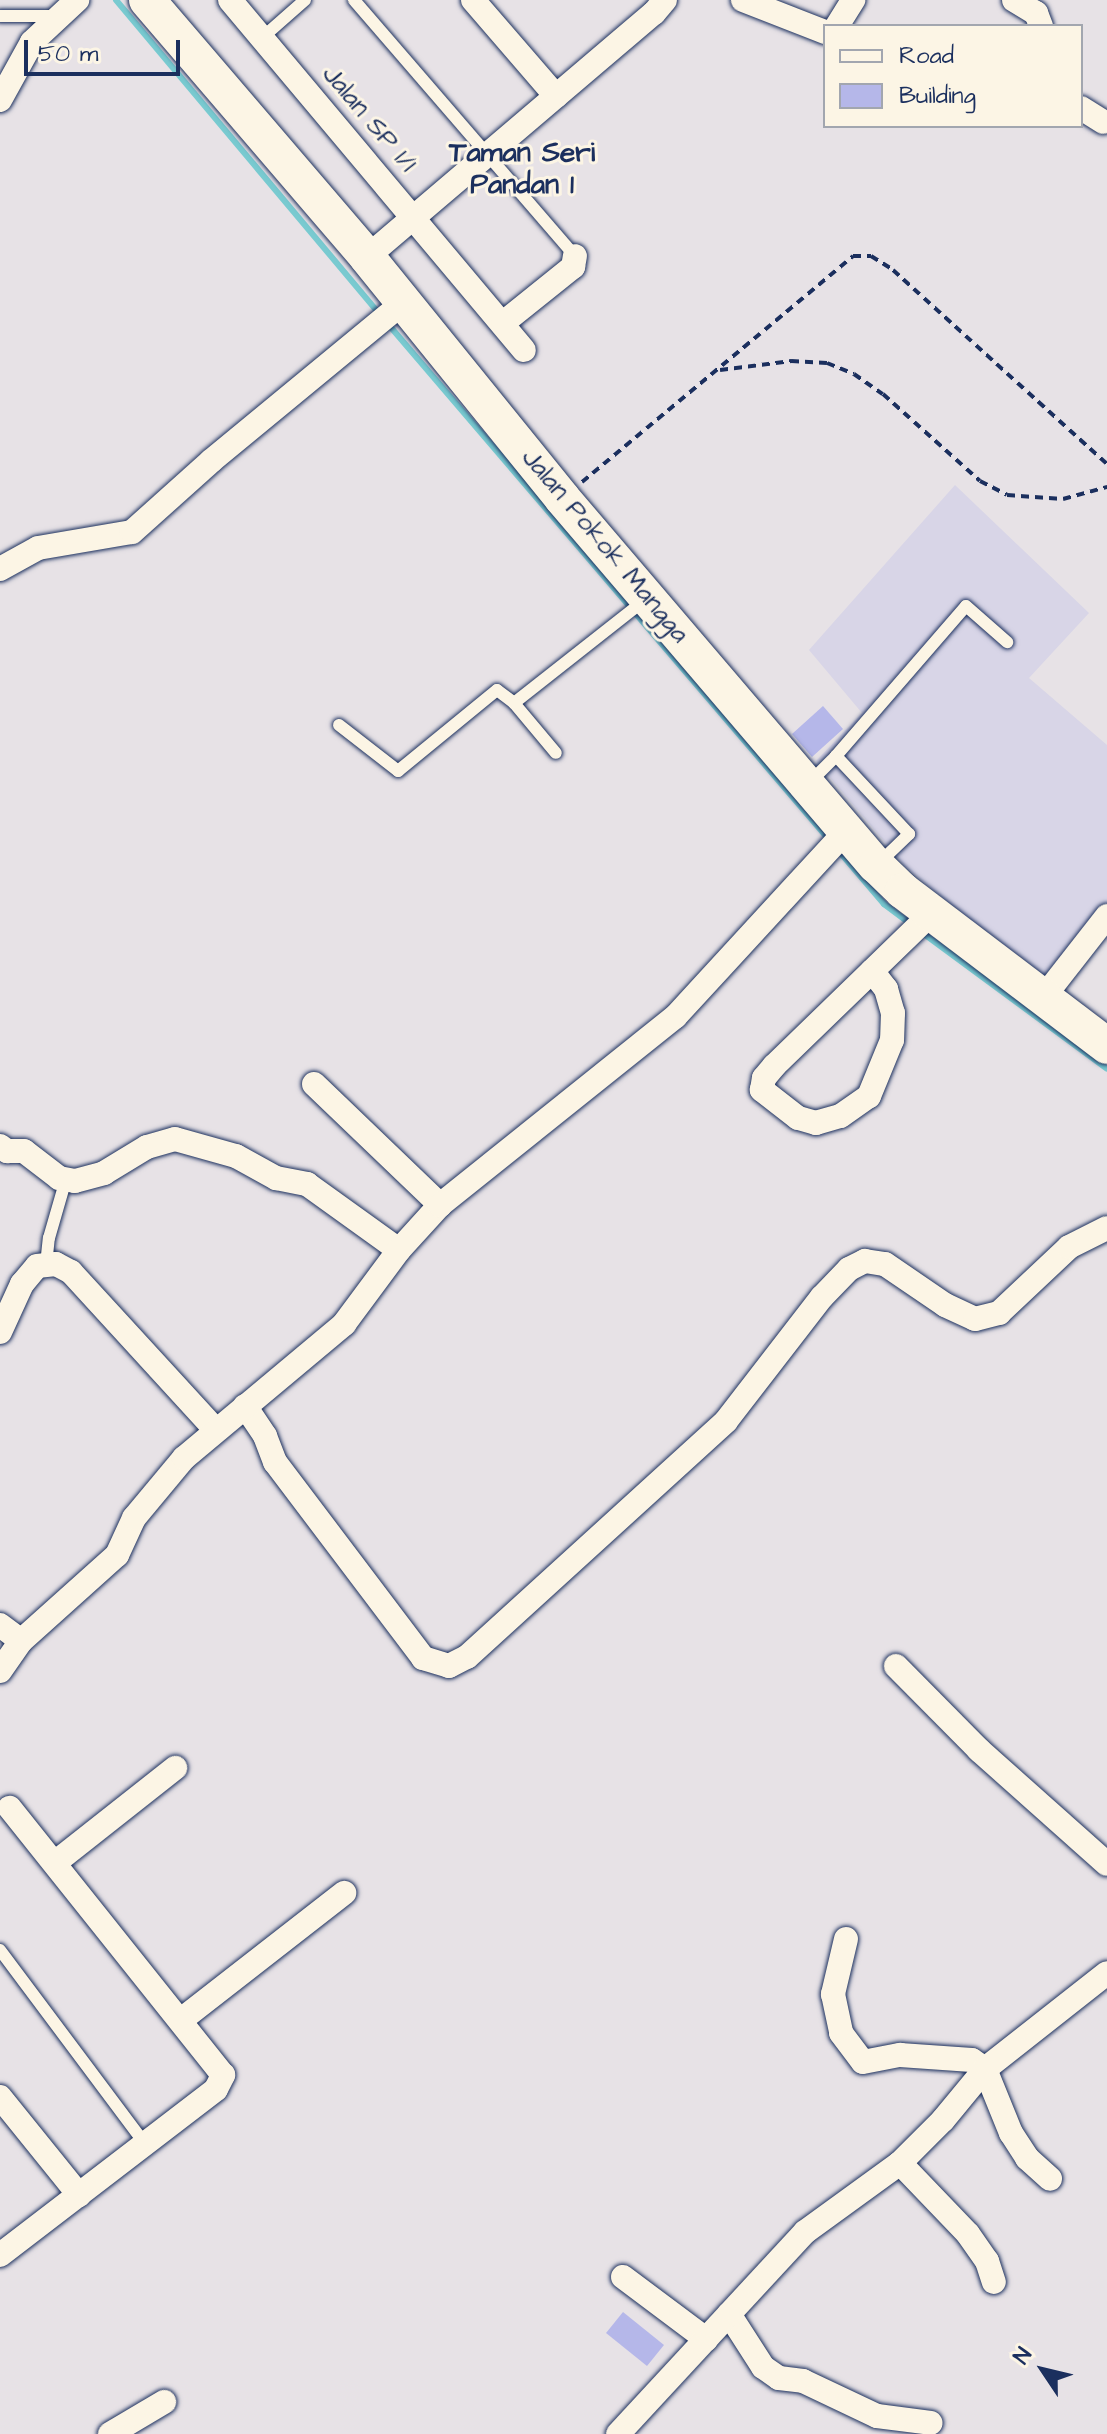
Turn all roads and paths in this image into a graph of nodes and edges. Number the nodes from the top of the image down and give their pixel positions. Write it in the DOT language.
graph roads {
  1 [pos="77,0"];
  2 [pos="147,0"];
  3 [pos="230,0"];
  4 [pos="305,0"];
  5 [pos="354,0"];
  6 [pos="473,0"];
  7 [pos="665,0"];
  8 [pos="743,0"];
  9 [pos="853,0"];
  10 [pos="1014,0"];
  11 [pos="0,16"];
  12 [pos="57,16"];
  13 [pos="838,24"];
  14 [pos="1040,24"];
  15 [pos="823,31"];
  16 [pos="263,37"];
  17 [pos="556,96"];
  18 [pos="0,100"];
  19 [pos="1083,109"];
  20 [pos="1103,122"];
  21 [pos="486,156"];
  22 [pos="415,218"];
  23 [pos="575,256"];
  24 [pos="367,257"];
  25 [pos="392,312"];
  26 [pos="503,323"];
  27 [pos="524,350"];
  28 [pos="717,371"];
  29 [pos="1107,464"];
  30 [pos="1107,487"];
  31 [pos="562,498"];
  32 [pos="0,569"];
  33 [pos="634,608"];
  34 [pos="1007,642"];
  35 [pos="514,703"];
  36 [pos="339,725"];
  37 [pos="556,753"];
  38 [pos="836,756"];
  39 [pos="807,785"];
  40 [pos="836,841"];
  41 [pos="876,865"];
  42 [pos="1107,916"];
  43 [pos="922,924"];
  44 [pos="872,971"];
  45 [pos="1043,998"];
  46 [pos="1107,1046"];
  47 [pos="314,1084"];
  48 [pos="0,1146"];
  49 [pos="66,1179"];
  50 [pos="440,1205"];
  51 [pos="1107,1228"];
  52 [pos="399,1250"];
  53 [pos="46,1265"];
  54 [pos="0,1332"];
  55 [pos="245,1406"];
  56 [pos="216,1430"];
  57 [pos="0,1625"];
  58 [pos="21,1641"];
  59 [pos="896,1666"];
  60 [pos="0,1671"];
  61 [pos="175,1768"];
  62 [pos="5,1809"];
  63 [pos="56,1862"];
  64 [pos="1107,1864"];
  65 [pos="344,1893"];
  66 [pos="846,1939"];
  67 [pos="0,1950"];
  68 [pos="1107,1973"];
  69 [pos="181,2020"];
  70 [pos="985,2069"];
  71 [pos="0,2097"];
  72 [pos="146,2145"];
  73 [pos="900,2163"];
  74 [pos="1050,2179"];
  75 [pos="79,2195"];
  76 [pos="0,2255"];
  77 [pos="623,2277"];
  78 [pos="994,2282"];
  79 [pos="729,2314"];
  80 [pos="706,2339"];
  81 [pos="164,2402"];
  82 [pos="931,2423"];
  83 [pos="631,2430"];
  84 [pos="110,2434"];
  1 -- 12 [label="street"];
  2 -- 24 [label="main road, Jalan Pokok Mangga"];
  3 -- 16 [label="street, Jalan SP 1/1"];
  4 -- 16 [label="lane"];
  5 -- 21 [label="lane"];
  6 -- 17 [label="street"];
  7 -- 17 [label="street"];
  8 -- 15 [label="street"];
  9 -- 13 [label="street"];
  10 -- 14 [label="street"];
  11 -- 12 [label="lane"];
  12 -- 18 [label="street"];
  16 -- 22 [label="street, Jalan SP 1/1"];
  17 -- 21 [label="street"];
  19 -- 20 [label="street"];
  21 -- 22 [label="street"];
  21 -- 23 [label="lane"];
  22 -- 24 [label="street"];
  22 -- 26 [label="street, Jalan SP 1/1"];
  23 -- 26 [label="street"];
  24 -- 25 [label="main road, Jalan Pokok Mangga"];
  25 -- 31 [label="main road, Jalan Pokok Mangga"];
  25 -- 32 [label="street"];
  26 -- 27 [label="street, Jalan SP 1/1"];
  28 -- 29 [label="path"];
  28 -- 30 [label="path"];
  28 -- 31 [label="path"];
  31 -- 33 [label="main road, Jalan Pokok Mangga"];
  33 -- 35 [label="lane"];
  33 -- 39 [label="main road, Jalan Pokok Mangga"];
  34 -- 38 [label="lane"];
  35 -- 36 [label="lane"];
  35 -- 37 [label="lane"];
  38 -- 39 [label="lane"];
  38 -- 41 [label="lane"];
  39 -- 40 [label="main road, Jalan Pokok Mangga"];
  40 -- 41 [label="main road, Jalan Pokok Mangga"];
  40 -- 50 [label="street"];
  41 -- 43 [label="main road, Jalan Pokok Mangga"];
  42 -- 45 [label="street"];
  43 -- 44 [label="street"];
  43 -- 45 [label="main road, Jalan Pokok Mangga"];
  44 -- 44 [label="street"];
  45 -- 46 [label="main road, Jalan Pokok Mangga"];
  47 -- 50 [label="street"];
  48 -- 49 [label="street"];
  49 -- 52 [label="street"];
  49 -- 53 [label="lane"];
  50 -- 52 [label="street"];
  51 -- 55 [label="street"];
  52 -- 55 [label="street"];
  53 -- 54 [label="street"];
  53 -- 56 [label="street"];
  55 -- 56 [label="street"];
  56 -- 58 [label="street"];
  57 -- 58 [label="street"];
  58 -- 60 [label="street"];
  59 -- 64 [label="street"];
  61 -- 63 [label="street"];
  62 -- 63 [label="street"];
  63 -- 69 [label="street"];
  65 -- 69 [label="street"];
  66 -- 70 [label="street"];
  67 -- 72 [label="lane"];
  68 -- 70 [label="street"];
  69 -- 72 [label="street"];
  70 -- 73 [label="street"];
  70 -- 74 [label="street"];
  71 -- 75 [label="street"];
  72 -- 75 [label="street"];
  73 -- 78 [label="street"];
  73 -- 79 [label="street"];
  75 -- 76 [label="street"];
  77 -- 80 [label="street"];
  79 -- 80 [label="street"];
  79 -- 82 [label="street"];
  80 -- 83 [label="street"];
  81 -- 84 [label="street"];
}
